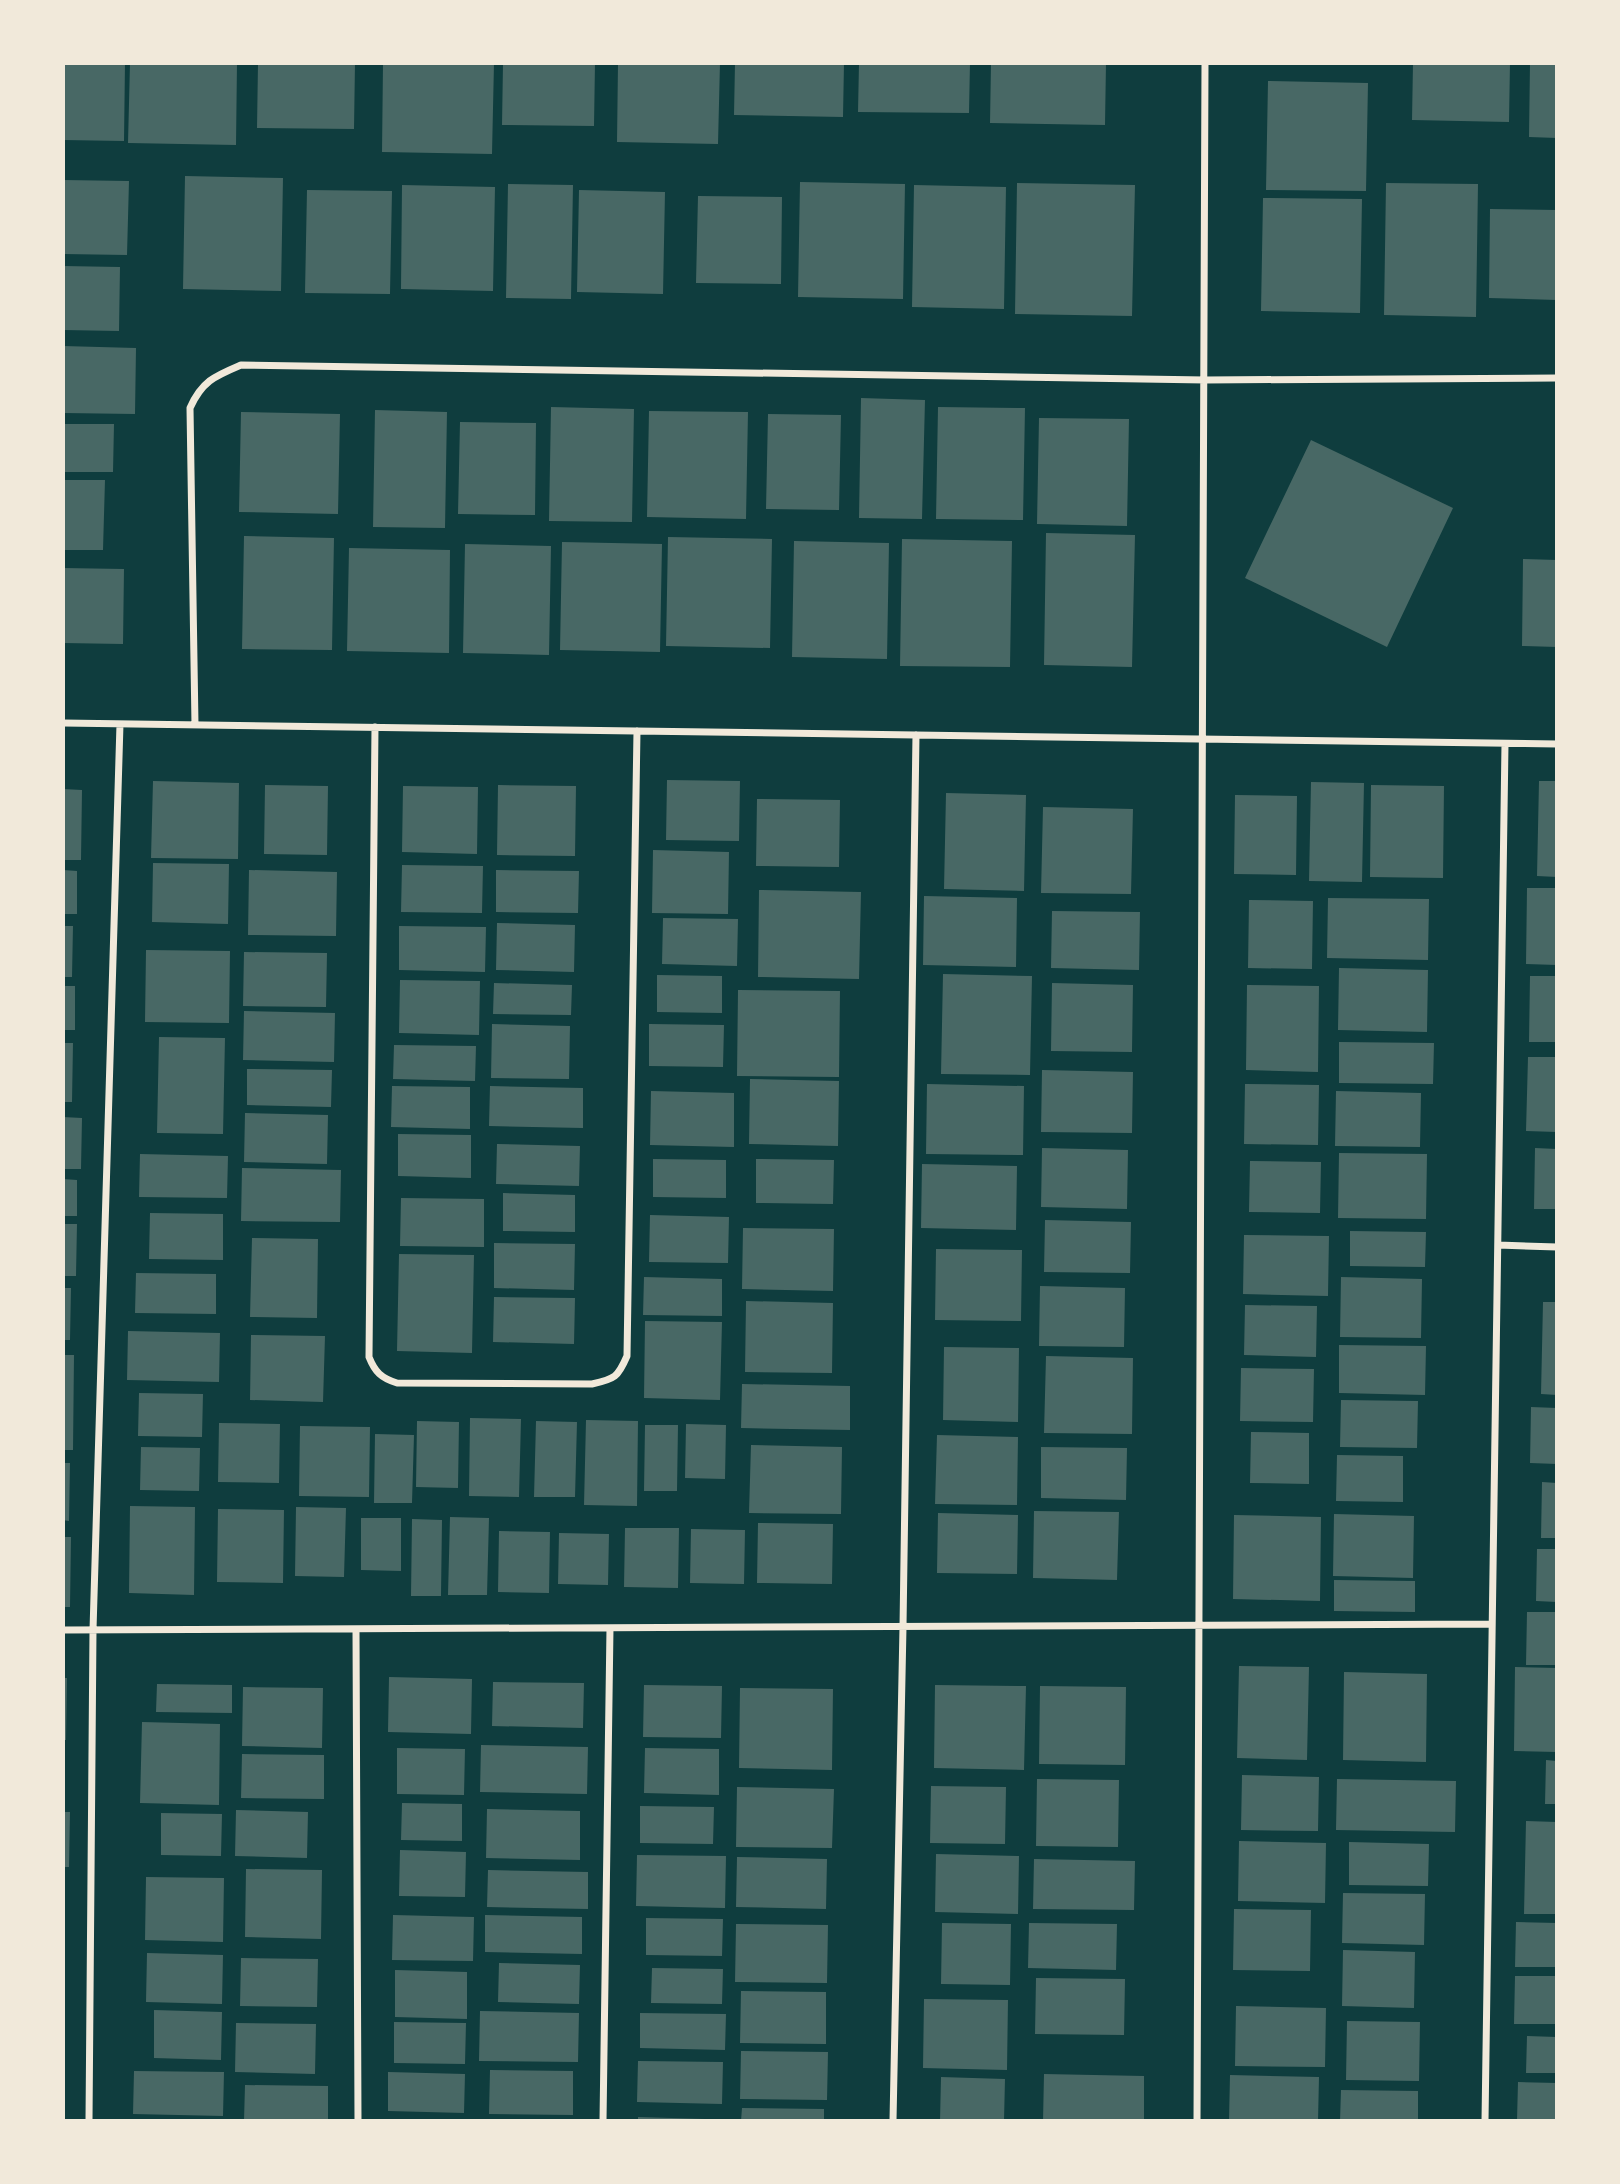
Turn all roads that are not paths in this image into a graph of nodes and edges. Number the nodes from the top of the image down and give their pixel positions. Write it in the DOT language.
graph roads {
  1 [pos="1205,63"];
  2 [pos="1557,378"];
  3 [pos="1205,380"];
  4 [pos="63,723"];
  5 [pos="120,724"];
  6 [pos="195,725"];
  7 [pos="375,727"];
  8 [pos="637,731"];
  9 [pos="916,735"];
  10 [pos="1203,739"];
  11 [pos="1505,744"];
  12 [pos="1557,744"];
  13 [pos="1498,1245"];
  14 [pos="1557,1247"];
  15 [pos="1492,1624"];
  16 [pos="1199,1626"];
  17 [pos="903,1627"];
  18 [pos="610,1628"];
  19 [pos="356,1629"];
  20 [pos="63,1630"];
  21 [pos="93,1630"];
  22 [pos="89,2121"];
  23 [pos="358,2121"];
  24 [pos="603,2121"];
  25 [pos="893,2121"];
  26 [pos="1197,2121"];
  27 [pos="1485,2121"];
  1 -- 3 [label="street"];
  2 -- 3 [label="street"];
  3 -- 6 [label="street"];
  3 -- 10 [label="street"];
  4 -- 5 [label="street"];
  5 -- 6 [label="street"];
  5 -- 21 [label="street"];
  6 -- 7 [label="street"];
  7 -- 8 [label="street"];
  7 -- 8 [label="street"];
  8 -- 9 [label="street"];
  9 -- 10 [label="street"];
  9 -- 17 [label="street"];
  10 -- 11 [label="street"];
  10 -- 16 [label="street"];
  11 -- 12 [label="street"];
  11 -- 13 [label="street"];
  13 -- 14 [label="street"];
  13 -- 15 [label="street"];
  15 -- 16 [label="street"];
  15 -- 27 [label="street"];
  16 -- 17 [label="street"];
  16 -- 26 [label="street"];
  17 -- 18 [label="street"];
  17 -- 25 [label="street"];
  18 -- 19 [label="street"];
  18 -- 24 [label="street"];
  19 -- 21 [label="street"];
  19 -- 23 [label="street"];
  20 -- 21 [label="street"];
  21 -- 22 [label="street"];
}
